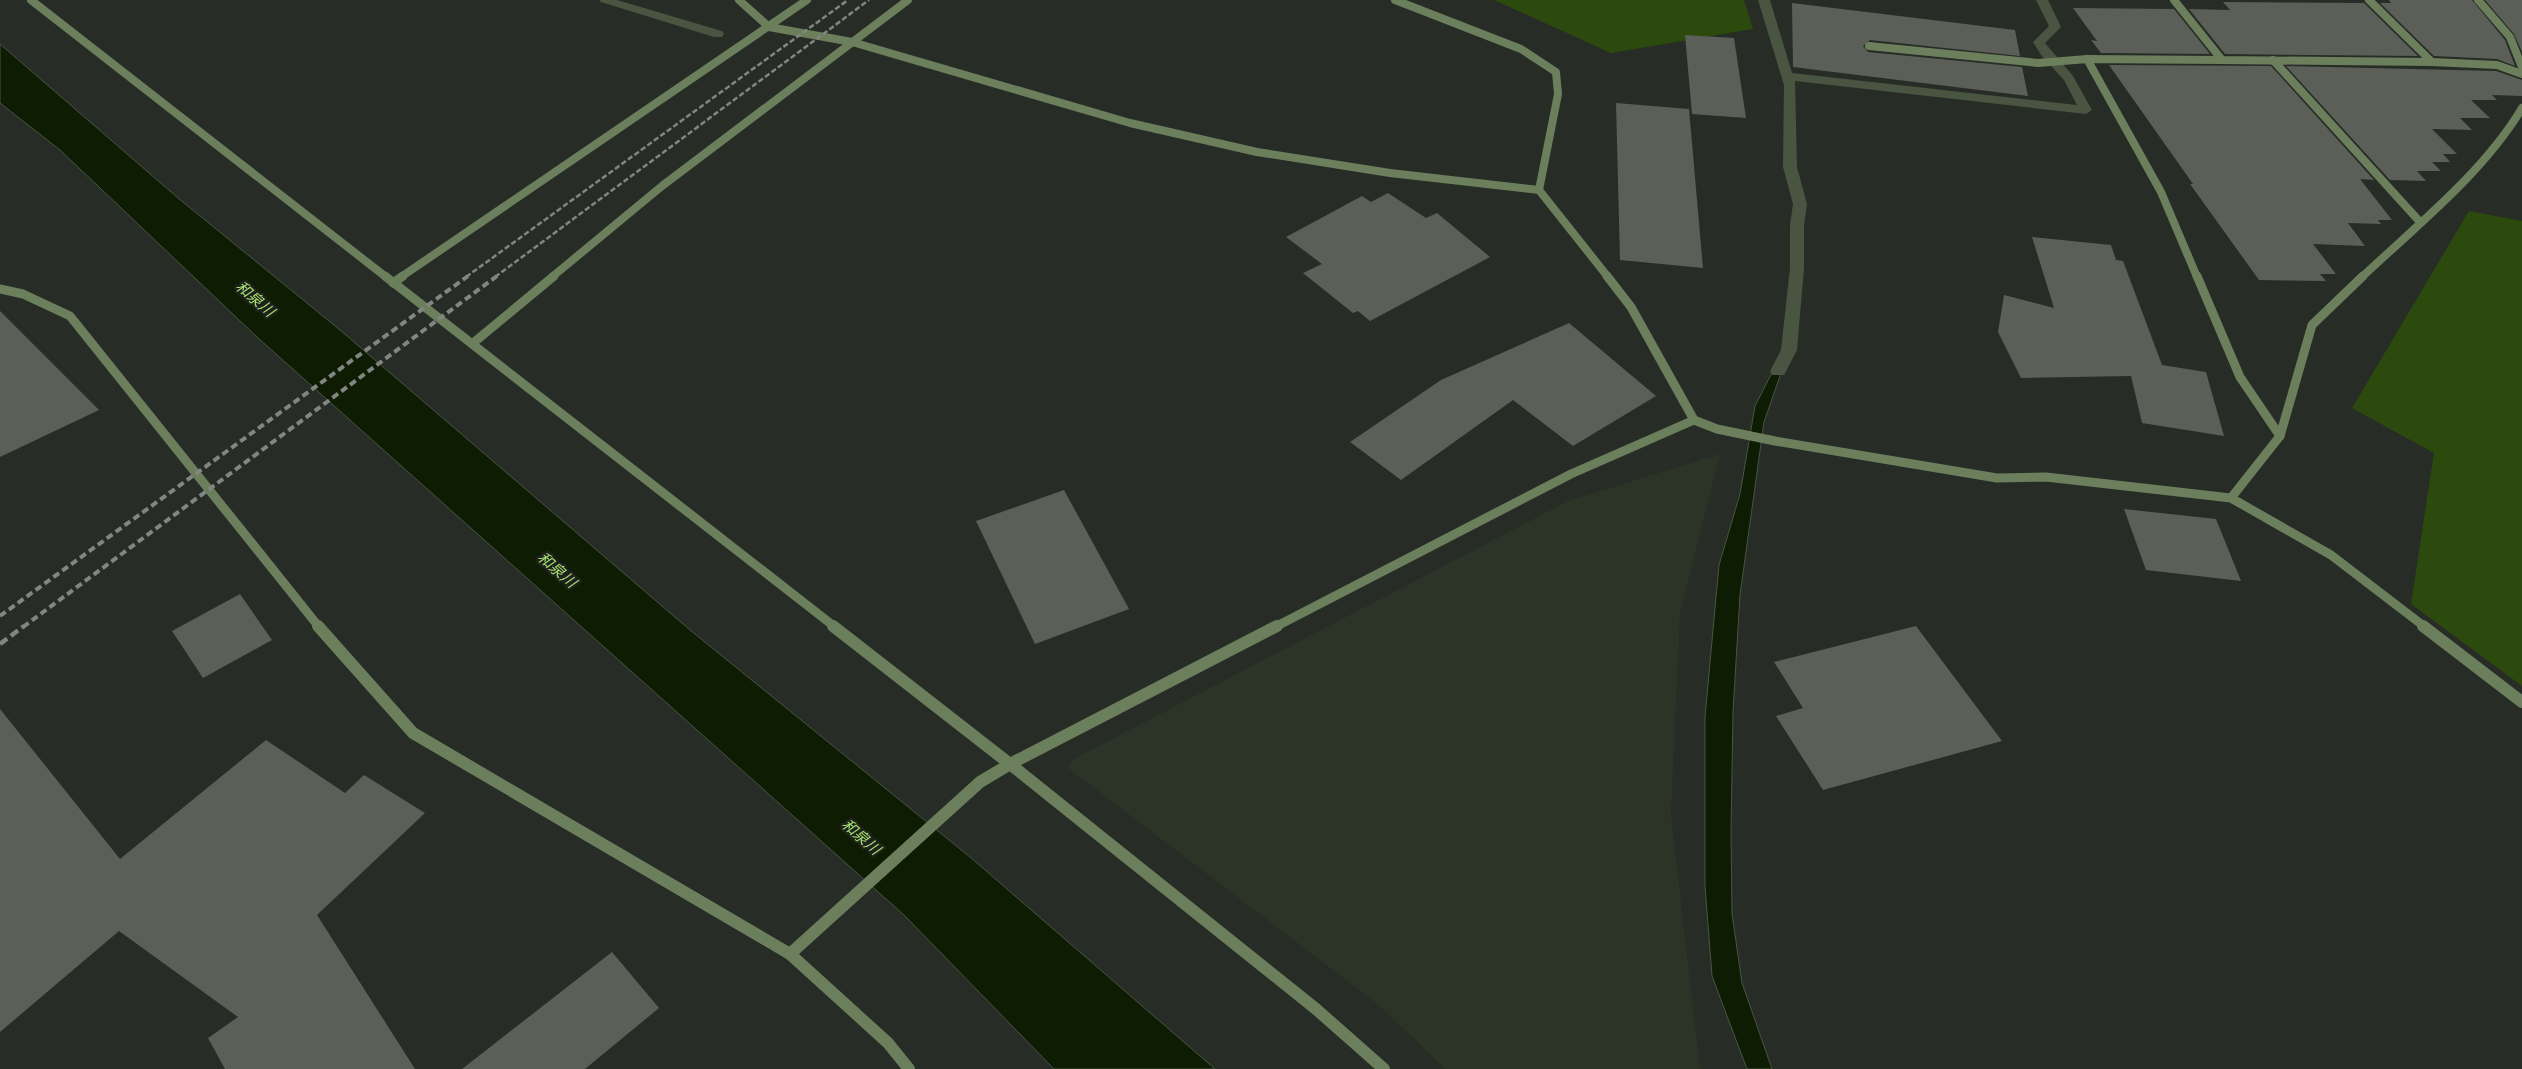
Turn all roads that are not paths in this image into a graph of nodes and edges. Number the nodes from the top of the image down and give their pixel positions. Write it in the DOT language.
graph roads {
  1 [pos="31,0"];
  2 [pos="739,0"];
  3 [pos="807,0"];
  4 [pos="908,0"];
  5 [pos="1395,0"];
  6 [pos="2174,0"];
  7 [pos="2369,0"];
  8 [pos="2478,0"];
  9 [pos="769,27"];
  10 [pos="852,42"];
  11 [pos="1869,46"];
  12 [pos="2087,59"];
  13 [pos="2222,60"];
  14 [pos="2273,60"];
  15 [pos="2432,62"];
  16 [pos="2522,67"];
  17 [pos="2522,74"];
  18 [pos="2522,108"];
  19 [pos="1539,190"];
  20 [pos="2420,222"];
  21 [pos="393,283"];
  22 [pos="0,289"];
  23 [pos="472,344"];
  24 [pos="1694,420"];
  25 [pos="2280,436"];
  26 [pos="2232,498"];
  27 [pos="2522,702"];
  28 [pos="1010,764"];
  29 [pos="790,954"];
  30 [pos="909,1069"];
  31 [pos="1384,1069"];
  1 -- 21 [label="street"];
  2 -- 9 [label="street"];
  3 -- 9 [label="street"];
  4 -- 10 [label="street"];
  5 -- 19 [label="street"];
  6 -- 13 [label="street"];
  7 -- 15 [label="street"];
  8 -- 16 [label="street"];
  9 -- 10 [label="street"];
  9 -- 21 [label="street"];
  10 -- 19 [label="street"];
  10 -- 23 [label="street"];
  11 -- 12 [label="street"];
  12 -- 13 [label="street"];
  12 -- 25 [label="street"];
  13 -- 14 [label="street"];
  14 -- 15 [label="street"];
  14 -- 20 [label="street"];
  15 -- 17 [label="street"];
  18 -- 20 [label="street"];
  19 -- 24 [label="street"];
  20 -- 25 [label="street"];
  21 -- 23 [label="street"];
  22 -- 29 [label="street"];
  23 -- 28 [label="street"];
  24 -- 26 [label="street"];
  24 -- 28 [label="street"];
  25 -- 26 [label="street"];
  26 -- 27 [label="street"];
  28 -- 29 [label="street"];
  28 -- 31 [label="street"];
  29 -- 30 [label="street"];
}
